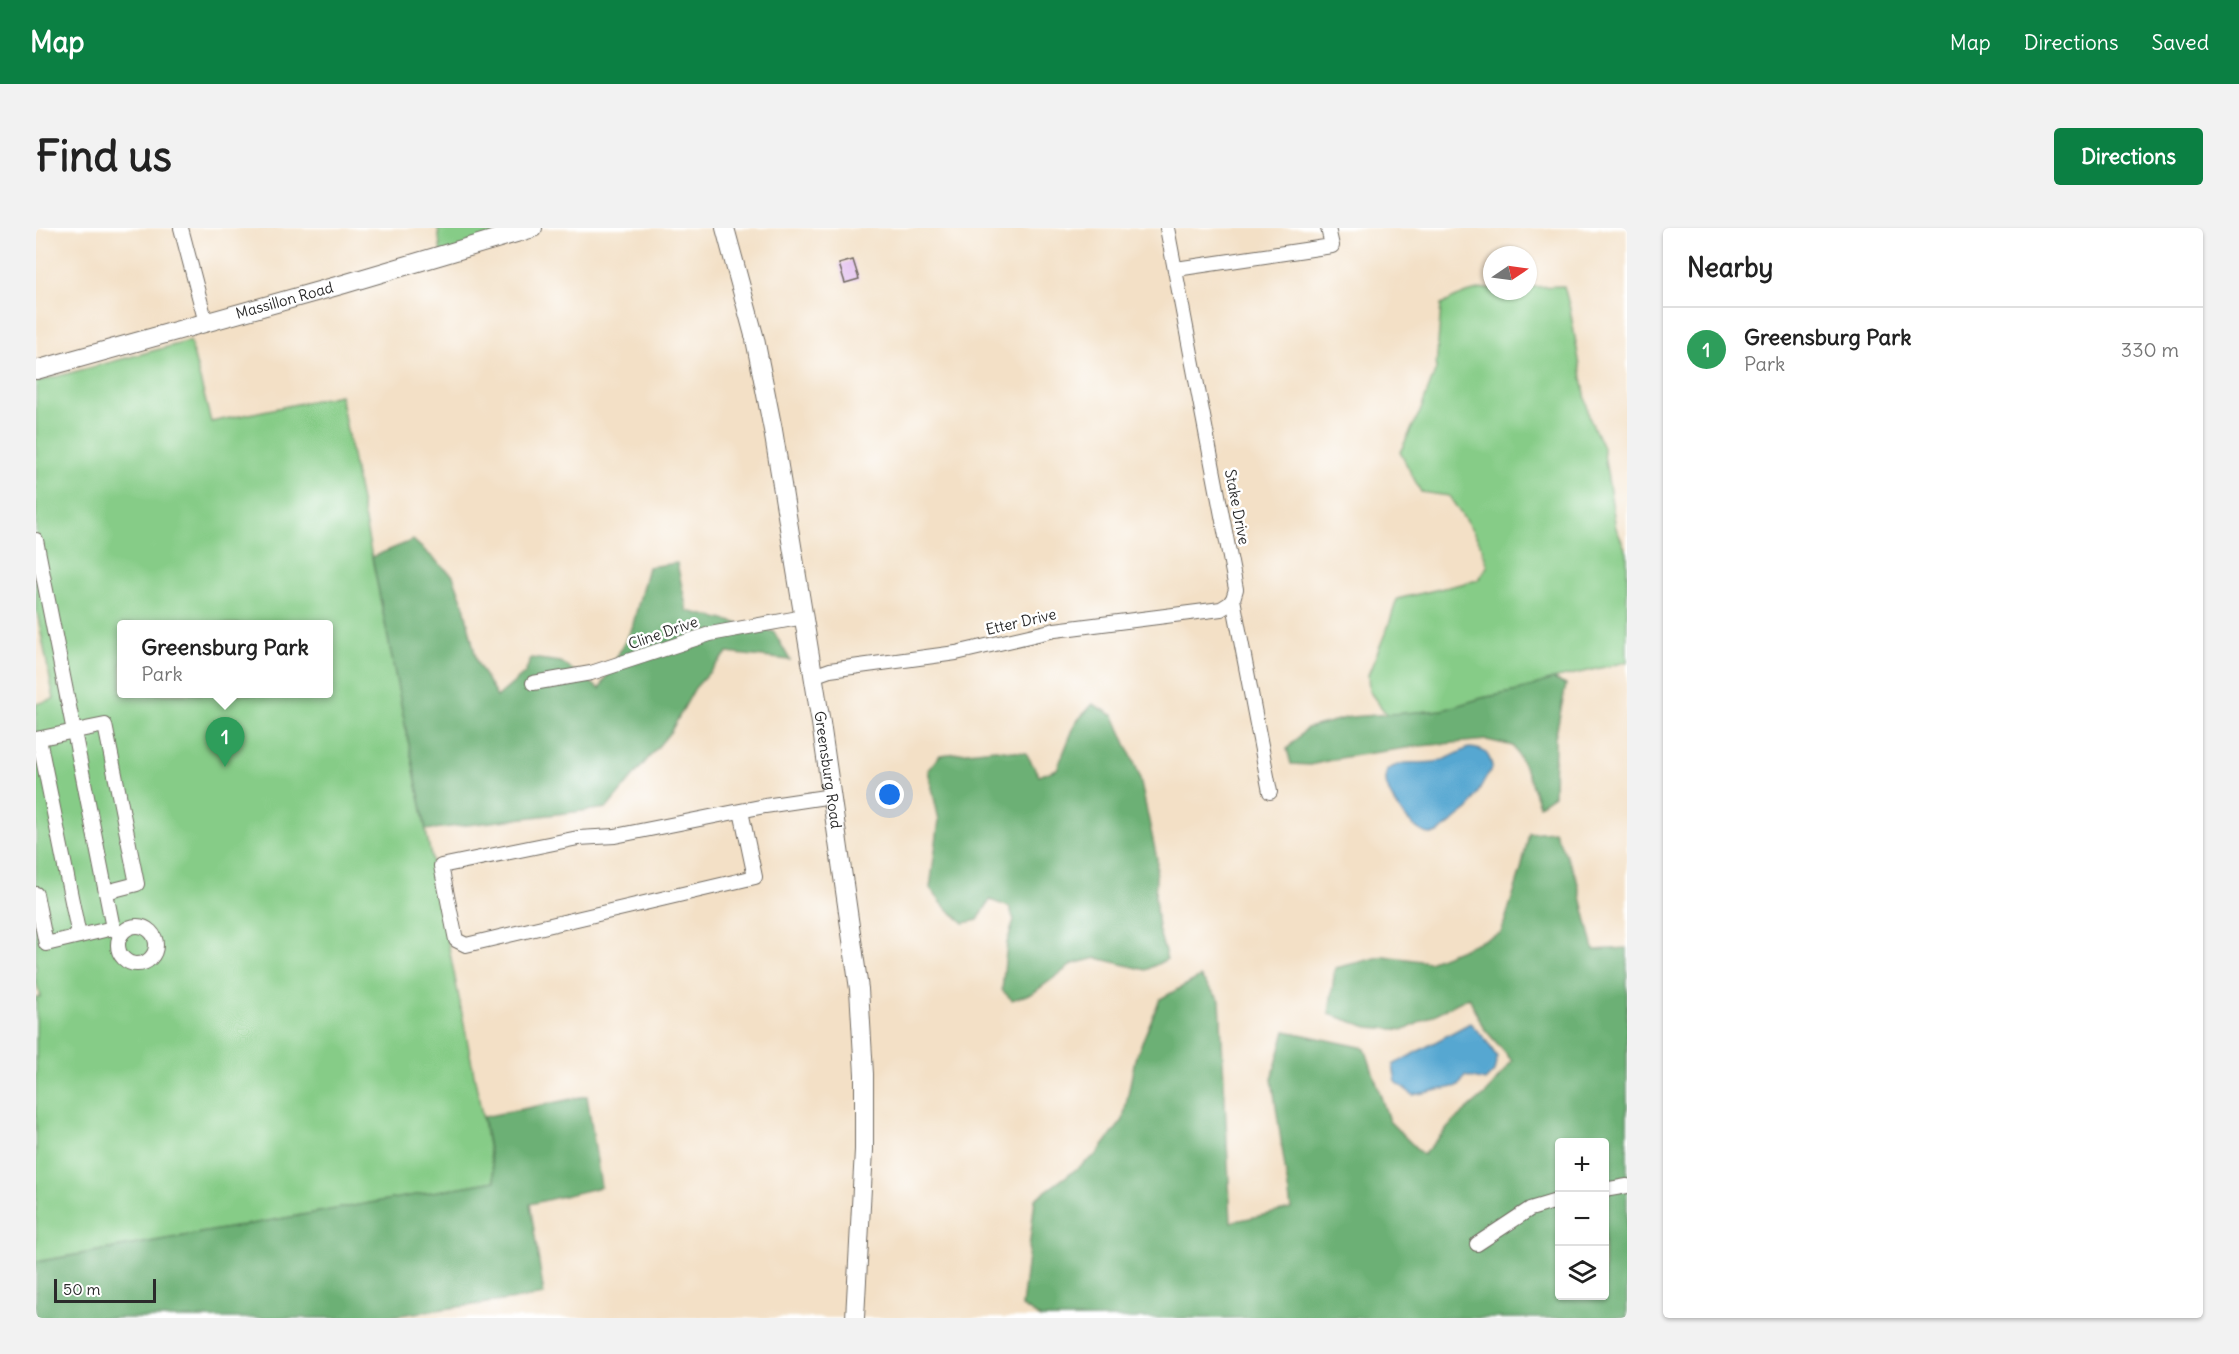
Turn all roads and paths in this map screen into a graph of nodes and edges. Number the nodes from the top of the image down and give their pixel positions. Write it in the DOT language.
graph roads {
  1 [pos="181,228"];
  2 [pos="533,228"];
  3 [pos="725,228"];
  4 [pos="1167,228"];
  5 [pos="1328,228"];
  6 [pos="1176,269"];
  7 [pos="206,323"];
  8 [pos="36,370"];
  9 [pos="36,540"];
  10 [pos="1233,599"];
  11 [pos="804,617"];
  12 [pos="813,676"];
  13 [pos="533,683"];
  14 [pos="74,731"];
  15 [pos="38,739"];
  16 [pos="1270,792"];
  17 [pos="832,796"];
  18 [pos="741,811"];
  19 [pos="106,892"];
  20 [pos="36,894"];
  21 [pos="79,936"];
  22 [pos="1627,1186"];
  23 [pos="1609,1189"];
  24 [pos="1555,1202"];
  25 [pos="1477,1244"];
  26 [pos="855,1318"];
  1 -- 7 [label="street"];
  2 -- 7 [label="main road, Massillon Road"];
  3 -- 11 [label="main road, Greensburg Road"];
  4 -- 6 [label="street, Stake Drive"];
  5 -- 6 [label="street"];
  6 -- 10 [label="street, Stake Drive"];
  7 -- 8 [label="main road, Massillon Road"];
  9 -- 14 [label="street"];
  10 -- 12 [label="street, Etter Drive"];
  10 -- 16 [label="street, Stake Drive"];
  11 -- 12 [label="main road, Greensburg Road"];
  11 -- 13 [label="street, Cline Drive"];
  12 -- 17 [label="main road, Greensburg Road"];
  14 -- 15 [label="street"];
  14 -- 19 [label="street"];
  14 -- 19 [label="street"];
  15 -- 21 [label="street"];
  17 -- 18 [label="street"];
  17 -- 26 [label="main road, Greensburg Road"];
  18 -- 18 [label="street"];
  19 -- 21 [label="street"];
  20 -- 21 [label="street"];
  22 -- 23 [label="street"];
  24 -- 25 [label="street"];
}
